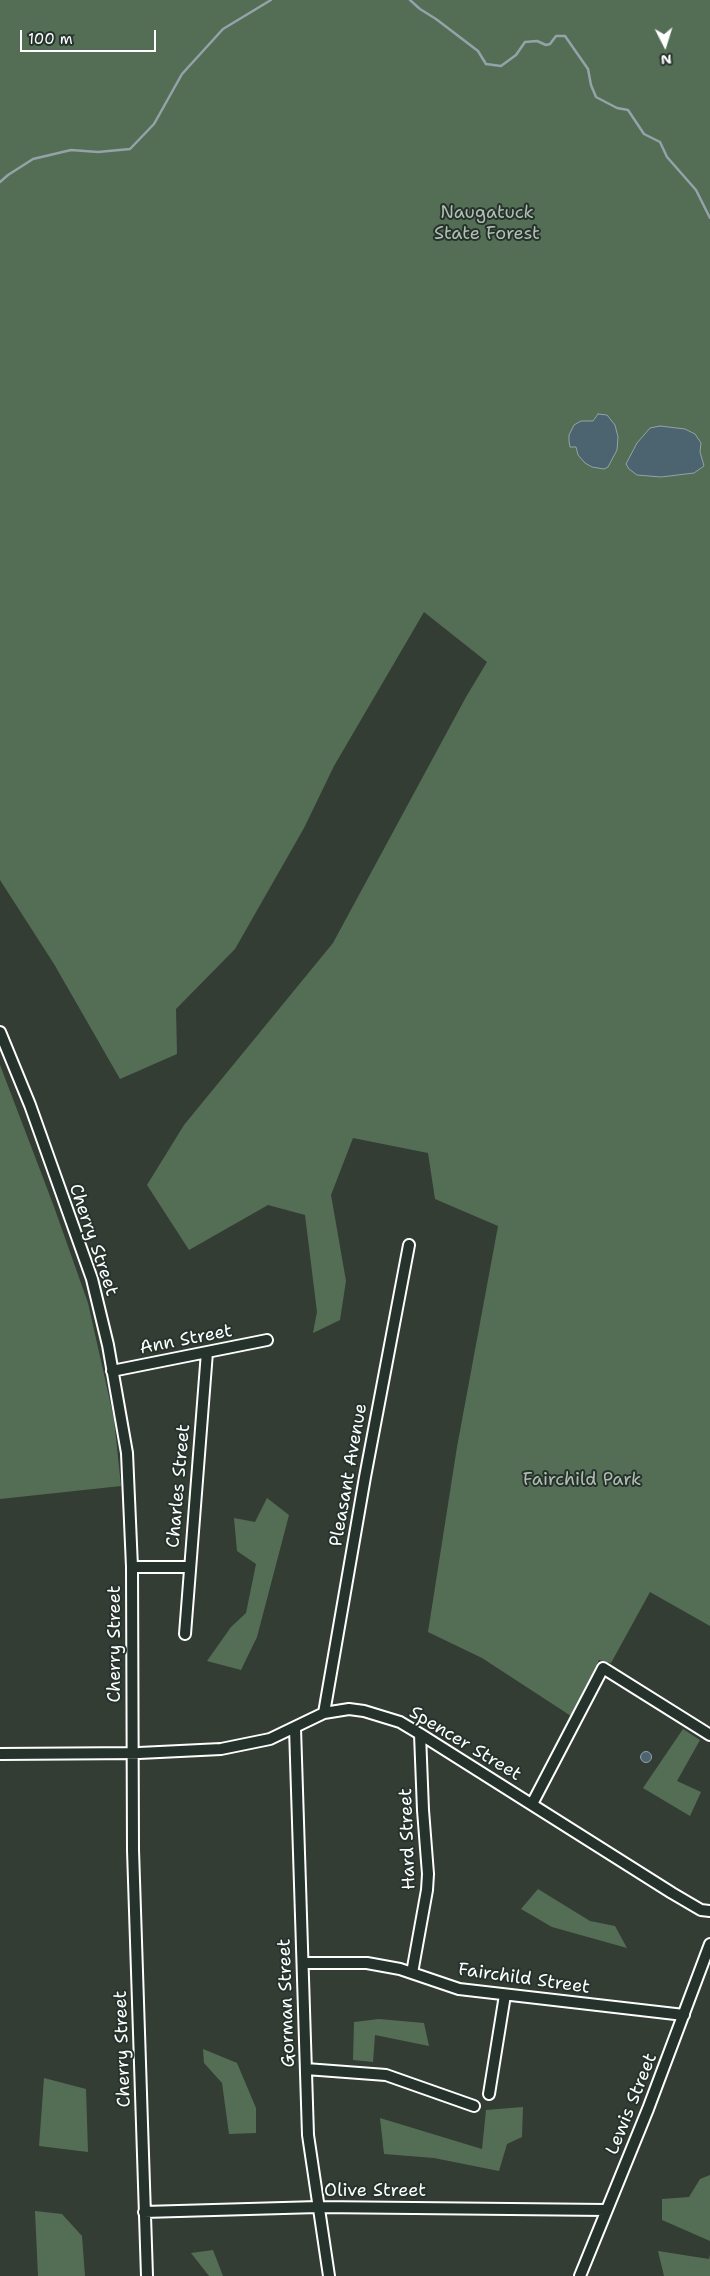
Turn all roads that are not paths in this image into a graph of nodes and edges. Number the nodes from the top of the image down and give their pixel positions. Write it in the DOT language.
graph roads {
  1 [pos="0,1032"];
  2 [pos="409,1244"];
  3 [pos="267,1340"];
  4 [pos="207,1352"];
  5 [pos="112,1371"];
  6 [pos="189,1566"];
  7 [pos="132,1567"];
  8 [pos="185,1634"];
  9 [pos="324,1713"];
  10 [pos="295,1728"];
  11 [pos="420,1734"];
  12 [pos="710,1735"];
  13 [pos="132,1753"];
  14 [pos="0,1754"];
  15 [pos="532,1804"];
  16 [pos="710,1911"];
  17 [pos="710,1944"];
  18 [pos="302,1963"];
  19 [pos="412,1973"];
  20 [pos="505,1995"];
  21 [pos="684,2015"];
  22 [pos="306,2069"];
  23 [pos="489,2094"];
  24 [pos="474,2106"];
  25 [pos="318,2207"];
  26 [pos="606,2210"];
  27 [pos="144,2212"];
  28 [pos="148,2276"];
  29 [pos="329,2276"];
  30 [pos="580,2276"];
  1 -- 5 [label="street, Cherry Street"];
  2 -- 9 [label="street, Pleasant Avenue"];
  3 -- 4 [label="street, Ann Street"];
  4 -- 5 [label="street, Ann Street"];
  4 -- 6 [label="street, Charles Street"];
  5 -- 7 [label="street, Cherry Street"];
  6 -- 7 [label="street, Charles Street"];
  6 -- 8 [label="street"];
  7 -- 13 [label="street, Cherry Street"];
  9 -- 10 [label="street, Spencer Street"];
  9 -- 11 [label="street, Spencer Street"];
  10 -- 13 [label="street, Spencer Street"];
  10 -- 18 [label="street, Gorman Street"];
  11 -- 15 [label="street, Spencer Street"];
  11 -- 19 [label="street, Hard Street"];
  12 -- 15 [label="street"];
  13 -- 14 [label="street, Spencer Street"];
  13 -- 27 [label="street, Cherry Street"];
  15 -- 16 [label="street, Spencer Street"];
  17 -- 21 [label="street, Lewis Street"];
  18 -- 19 [label="street, Fairchild Street"];
  18 -- 22 [label="street, Gorman Street"];
  19 -- 20 [label="street, Fairchild Street"];
  20 -- 21 [label="street, Fairchild Street"];
  20 -- 23 [label="street"];
  21 -- 26 [label="street, Lewis Street"];
  22 -- 24 [label="street"];
  22 -- 25 [label="street, Gorman Street"];
  25 -- 26 [label="street, Olive Street"];
  25 -- 27 [label="street, Olive Street"];
  25 -- 29 [label="street, Gorman Street"];
  26 -- 30 [label="street, Lewis Street"];
  27 -- 28 [label="street, Cherry Street"];
}
